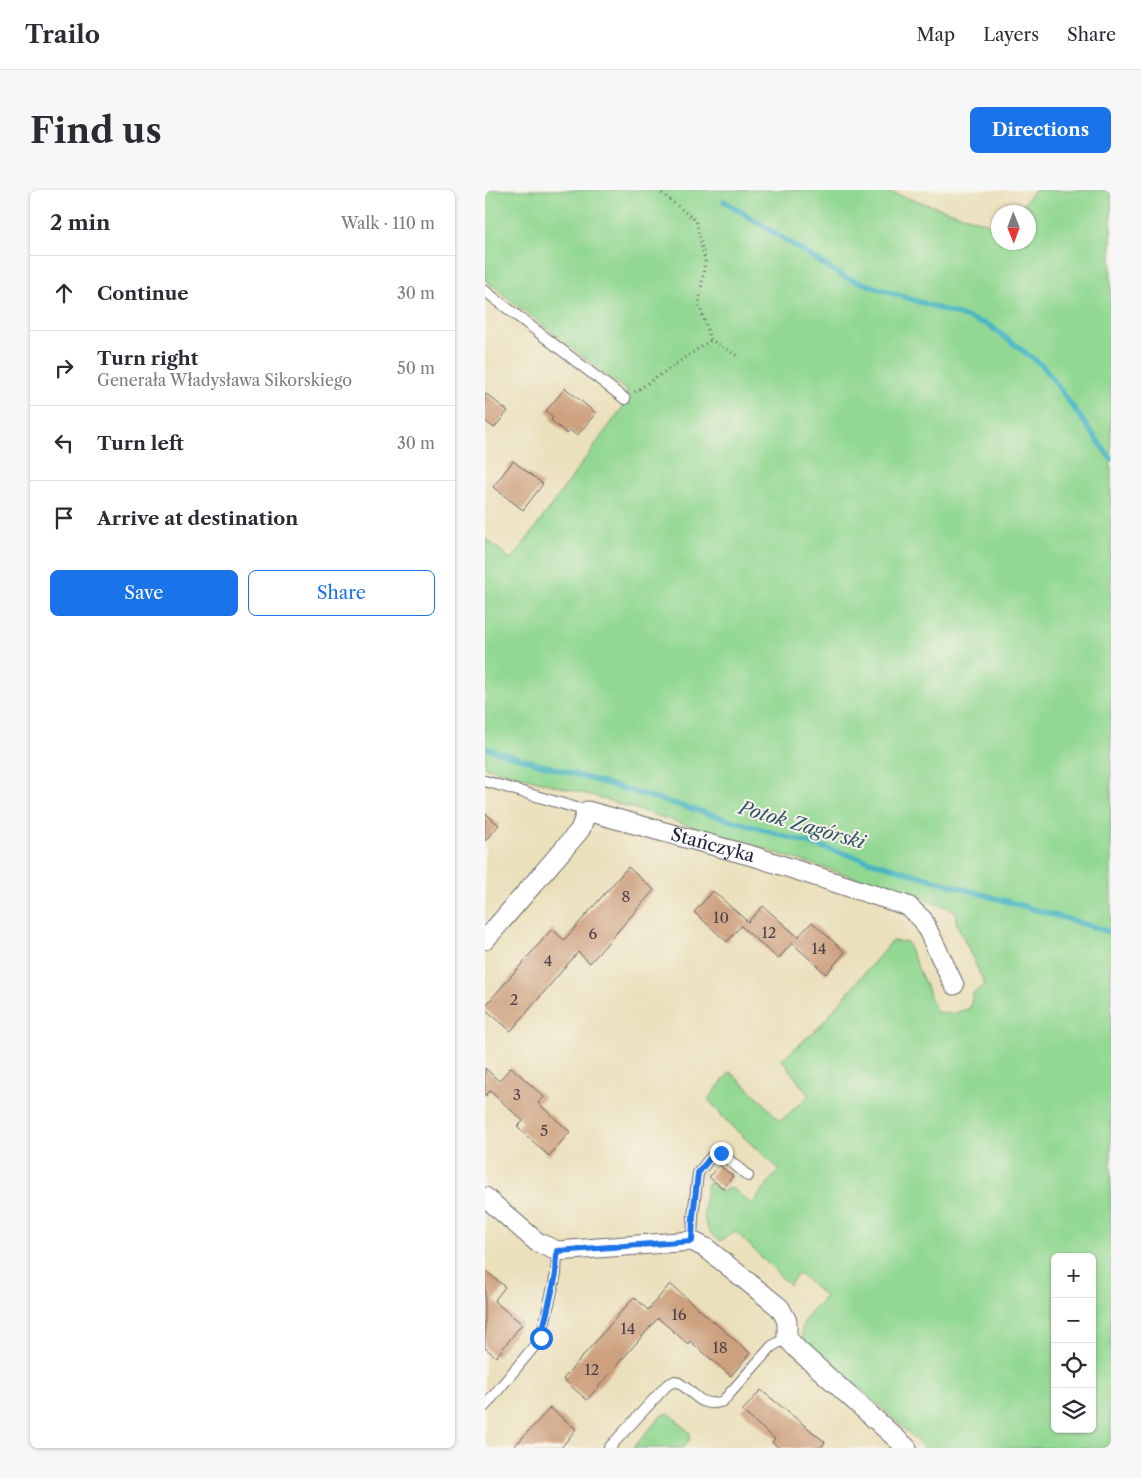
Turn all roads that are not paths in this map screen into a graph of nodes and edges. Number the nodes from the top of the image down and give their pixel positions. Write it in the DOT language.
graph roads {
  1 [pos="485,292"];
  2 [pos="625,399"];
  3 [pos="485,781"];
  4 [pos="587,811"];
  5 [pos="485,940"];
  6 [pos="954,985"];
  7 [pos="748,1176"];
  8 [pos="485,1197"];
  9 [pos="692,1241"];
  10 [pos="557,1251"];
  11 [pos="787,1338"];
  12 [pos="485,1406"];
  13 [pos="609,1448"];
  14 [pos="907,1448"];
  1 -- 2 [label="lane"];
  3 -- 4 [label="lane"];
  4 -- 5 [label="street"];
  4 -- 6 [label="street, Stańczyka"];
  7 -- 9 [label="lane"];
  8 -- 10 [label="street"];
  9 -- 10 [label="street"];
  9 -- 11 [label="street"];
  10 -- 12 [label="lane"];
  11 -- 13 [label="lane"];
  11 -- 14 [label="street"];
}
